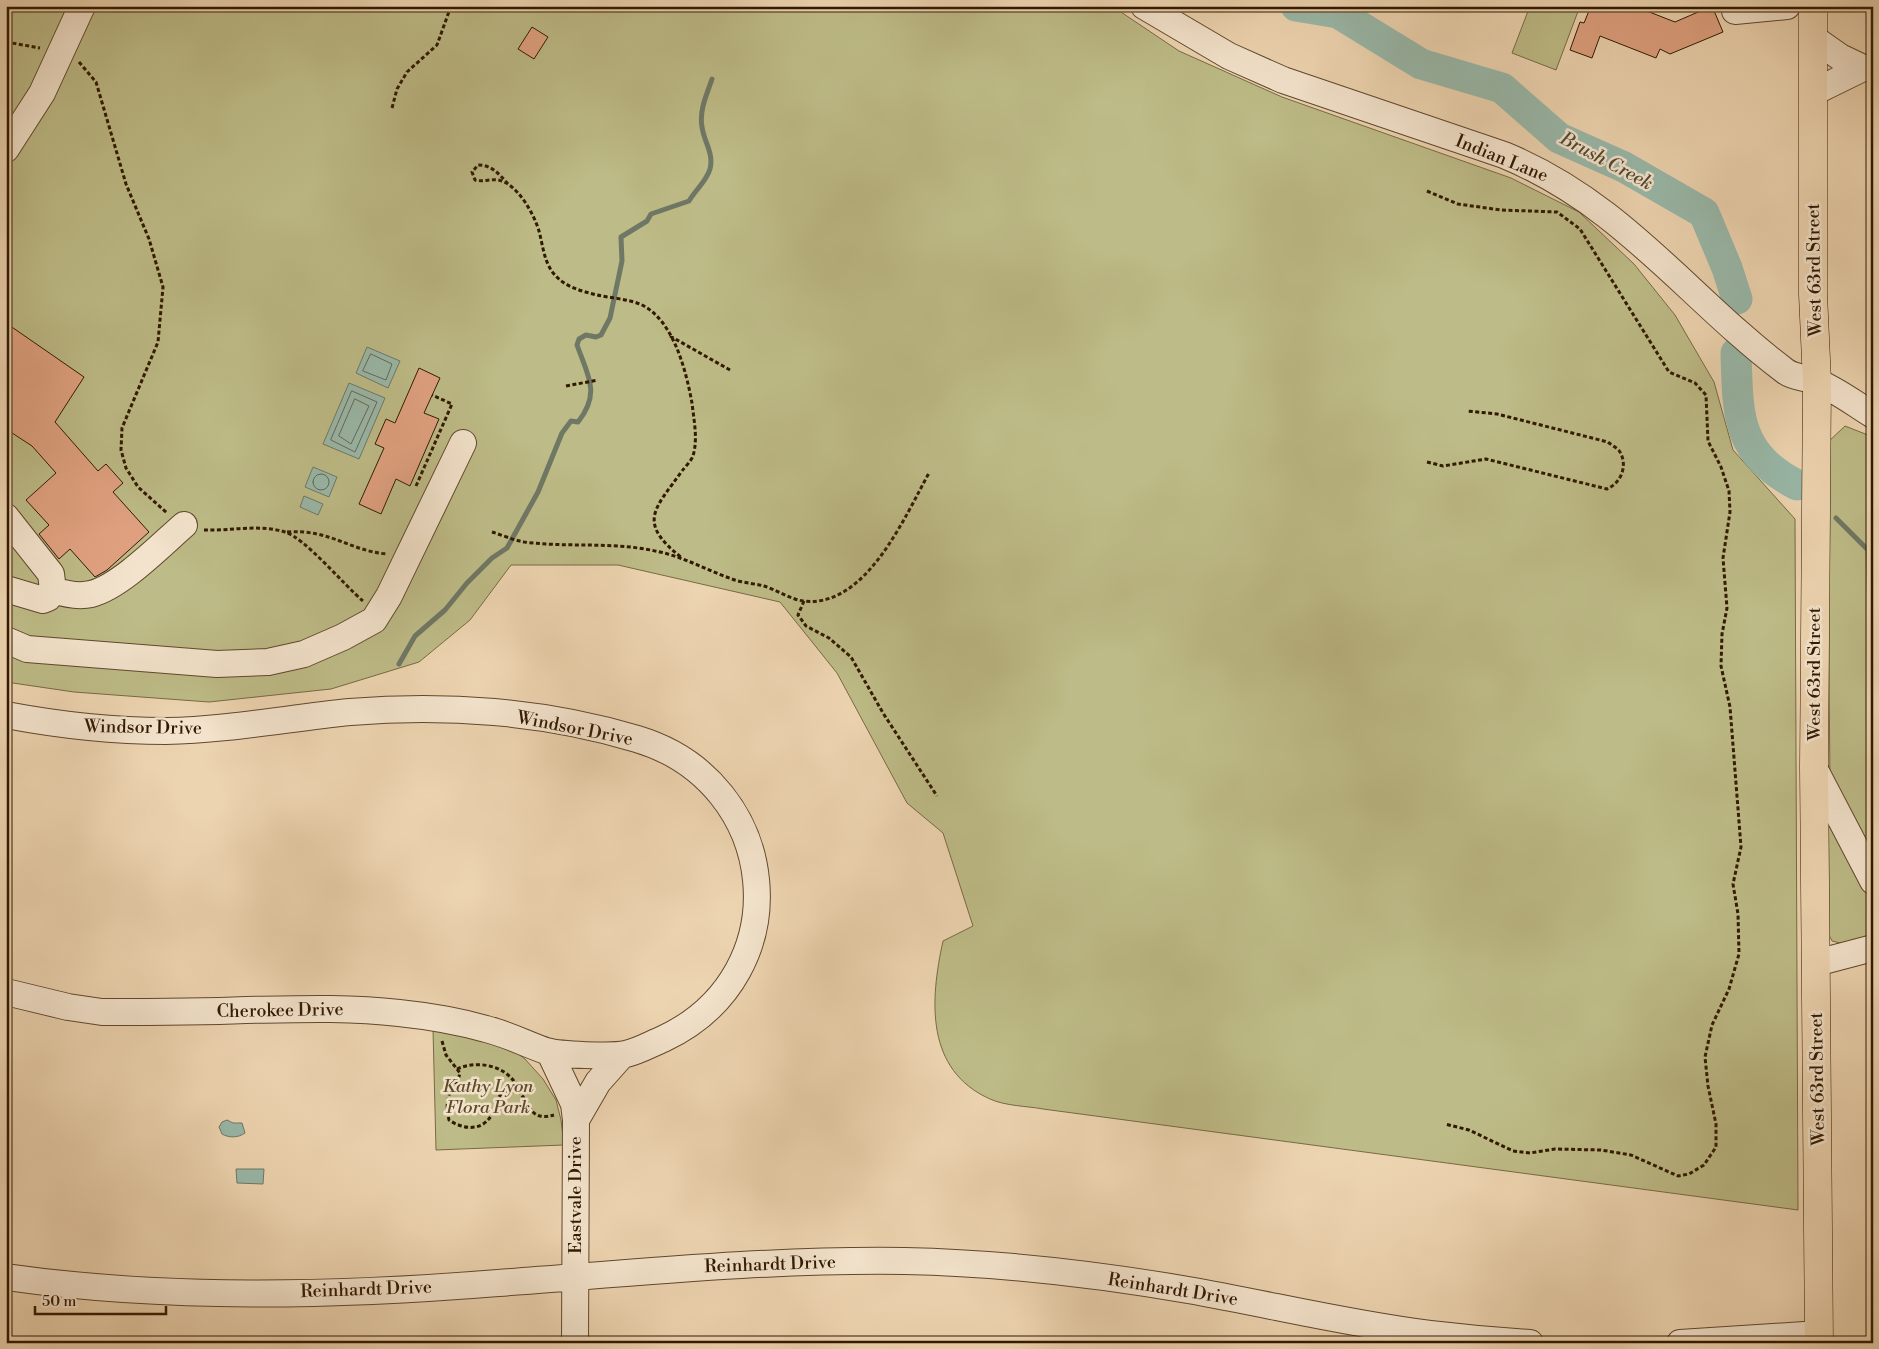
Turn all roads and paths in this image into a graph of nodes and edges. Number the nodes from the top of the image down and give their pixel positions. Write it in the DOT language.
graph roads {
  1 [pos="82,6"];
  2 [pos="451,6"];
  3 [pos="1144,6"];
  4 [pos="1787,6"];
  5 [pos="1813,6"];
  6 [pos="1735,11"];
  7 [pos="1813,38"];
  8 [pos="6,42"];
  9 [pos="61,54"];
  10 [pos="1868,68"];
  11 [pos="1814,92"];
  12 [pos="392,108"];
  13 [pos="6,149"];
  14 [pos="508,184"];
  15 [pos="1427,191"];
  16 [pos="670,335"];
  17 [pos="730,370"];
  18 [pos="598,380"];
  19 [pos="1817,382"];
  20 [pos="566,386"];
  21 [pos="432,395"];
  22 [pos="1467,411"];
  23 [pos="1873,415"];
  24 [pos="463,443"];
  25 [pos="1427,462"];
  26 [pos="929,473"];
  27 [pos="414,491"];
  28 [pos="6,517"];
  29 [pos="184,525"];
  30 [pos="287,532"];
  31 [pos="492,532"];
  32 [pos="390,545"];
  33 [pos="387,554"];
  34 [pos="682,558"];
  35 [pos="383,562"];
  36 [pos="6,589"];
  37 [pos="53,590"];
  38 [pos="368,595"];
  39 [pos="804,601"];
  40 [pos="17,645"];
  41 [pos="6,715"];
  42 [pos="1814,768"];
  43 [pos="937,796"];
  44 [pos="1873,881"];
  45 [pos="1873,948"];
  46 [pos="1816,963"];
  47 [pos="6,992"];
  48 [pos="441,1036"];
  49 [pos="550,1053"];
  50 [pos="622,1055"];
  51 [pos="457,1069"];
  52 [pos="513,1091"];
  53 [pos="568,1117"];
  54 [pos="1445,1124"];
  55 [pos="6,1277"];
  56 [pos="575,1277"];
  57 [pos="1382,1335"];
  58 [pos="1819,1338"];
  59 [pos="1755,1340"];
  60 [pos="575,1343"];
  61 [pos="1530,1343"];
  62 [pos="1680,1343"];
  1 -- 9 [label="street"];
  2 -- 12 [label="path"];
  3 -- 19 [label="street, Indian Lane"];
  4 -- 6 [label="street"];
  5 -- 7 [label="main road, West 63rd Street"];
  7 -- 10 [label="street"];
  7 -- 11 [label="main road, West 63rd Street"];
  8 -- 9 [label="path"];
  9 -- 13 [label="street"];
  9 -- 29 [label="path"];
  10 -- 11 [label="street"];
  11 -- 19 [label="main road, West 63rd Street"];
  14 -- 14 [label="path"];
  14 -- 16 [label="path"];
  15 -- 54 [label="path"];
  16 -- 17 [label="path"];
  16 -- 34 [label="path"];
  18 -- 20 [label="path"];
  19 -- 23 [label="street, Indian Lane"];
  19 -- 42 [label="main road, West 63rd Street"];
  21 -- 27 [label="path"];
  22 -- 25 [label="path"];
  24 -- 40 [label="street"];
  26 -- 39 [label="path"];
  28 -- 37 [label="street"];
  29 -- 30 [label="path"];
  29 -- 37 [label="street"];
  30 -- 33 [label="path"];
  30 -- 38 [label="path"];
  31 -- 34 [label="path"];
  32 -- 33 [label="path"];
  33 -- 35 [label="path"];
  34 -- 39 [label="path"];
  36 -- 37 [label="street"];
  39 -- 43 [label="path"];
  41 -- 50 [label="street, Windsor Drive"];
  42 -- 44 [label="street"];
  42 -- 46 [label="main road, West 63rd Street"];
  45 -- 46 [label="street"];
  46 -- 58 [label="main road, West 63rd Street"];
  47 -- 49 [label="street, Cherokee Drive"];
  48 -- 51 [label="path"];
  49 -- 50 [label="street, Windsor Drive"];
  49 -- 53 [label="street, Eastvale Drive"];
  50 -- 53 [label="street"];
  51 -- 52 [label="path"];
  51 -- 52 [label="path"];
  52 -- 53 [label="path"];
  53 -- 56 [label="street, Eastvale Drive"];
  55 -- 56 [label="street, Reinhardt Drive"];
  56 -- 57 [label="street, Reinhardt Drive"];
  56 -- 60 [label="street, Eastvale Drive"];
  57 -- 61 [label="street, Reinhardt Drive"];
  58 -- 59 [label="street"];
  59 -- 62 [label="street"];
}
